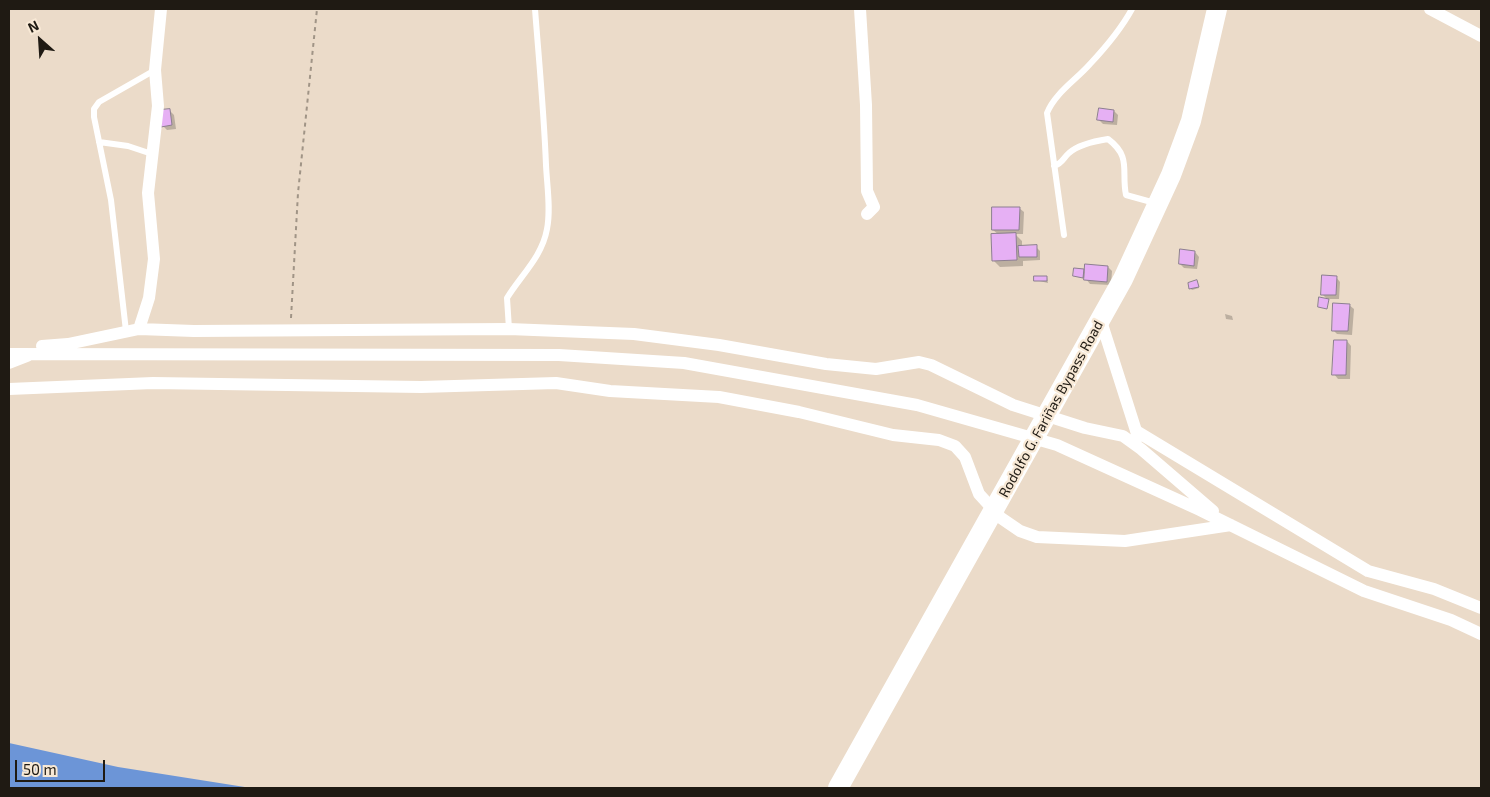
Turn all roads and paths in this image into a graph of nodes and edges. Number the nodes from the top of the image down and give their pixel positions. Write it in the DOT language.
graph roads {
  1 [pos="161,9"];
  2 [pos="317,9"];
  3 [pos="535,9"];
  4 [pos="860,9"];
  5 [pos="1132,9"];
  6 [pos="1216,9"];
  7 [pos="1430,9"];
  8 [pos="1481,36"];
  9 [pos="155,70"];
  10 [pos="99,142"];
  11 [pos="152,154"];
  12 [pos="1054,166"];
  13 [pos="1159,204"];
  14 [pos="867,214"];
  15 [pos="1064,235"];
  16 [pos="1101,321"];
  17 [pos="509,329"];
  18 [pos="133,330"];
  19 [pos="290,330"];
  20 [pos="9,346"];
  21 [pos="45,346"];
  22 [pos="33,353"];
  23 [pos="9,354"];
  24 [pos="9,363"];
  25 [pos="9,388"];
  26 [pos="1136,431"];
  27 [pos="1141,448"];
  28 [pos="1231,525"];
  29 [pos="1481,608"];
  30 [pos="1481,634"];
  31 [pos="838,788"];
  1 -- 9 [label="street"];
  2 -- 19 [label="path"];
  3 -- 17 [label="lane"];
  4 -- 14 [label="street"];
  5 -- 12 [label="lane"];
  6 -- 13 [label="main road, Rodolfo G. Fariñas Bypass Road"];
  7 -- 8 [label="street"];
  9 -- 10 [label="lane"];
  9 -- 11 [label="street"];
  10 -- 11 [label="lane"];
  10 -- 18 [label="lane"];
  11 -- 18 [label="street"];
  12 -- 13 [label="lane"];
  12 -- 15 [label="lane"];
  13 -- 16 [label="main road, Rodolfo G. Fariñas Bypass Road"];
  16 -- 26 [label="street"];
  16 -- 31 [label="main road, Rodolfo G. Fariñas Bypass Road"];
  17 -- 19 [label="street"];
  17 -- 27 [label="street"];
  18 -- 19 [label="street"];
  18 -- 21 [label="street"];
  20 -- 21 [label="street"];
  21 -- 22 [label="street"];
  22 -- 23 [label="street"];
  22 -- 24 [label="street"];
  22 -- 28 [label="street"];
  25 -- 28 [label="street"];
  26 -- 27 [label="street"];
  26 -- 29 [label="street"];
  27 -- 28 [label="street"];
  28 -- 30 [label="street"];
}
